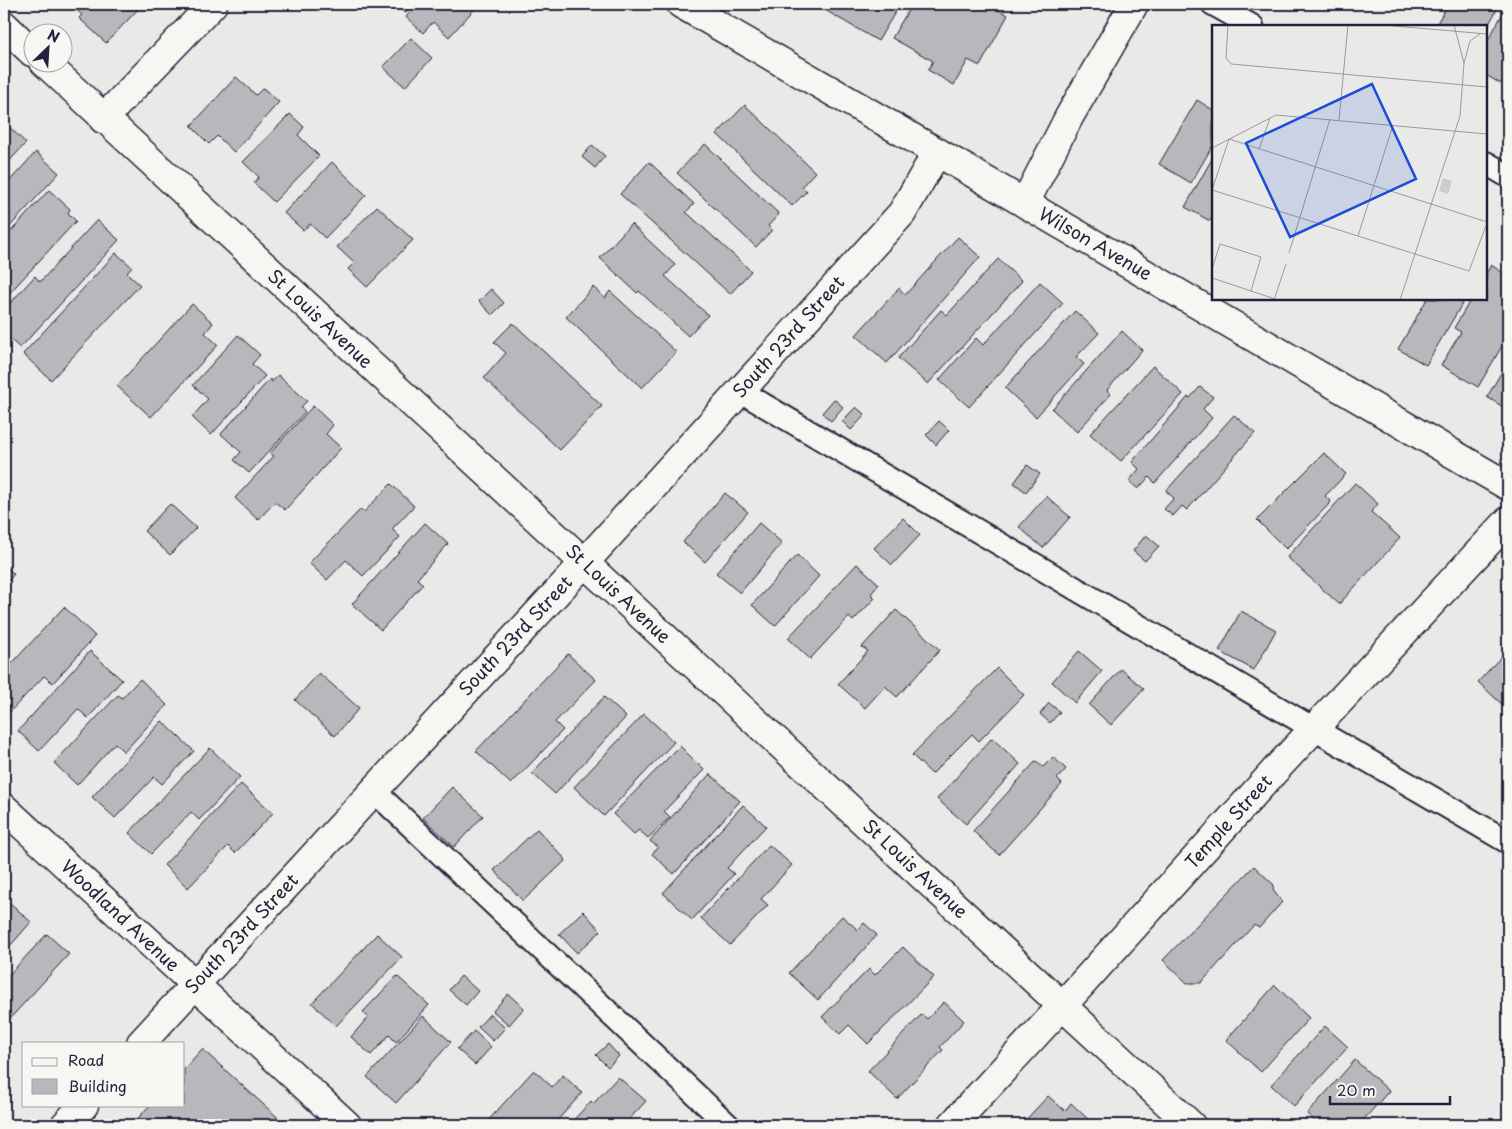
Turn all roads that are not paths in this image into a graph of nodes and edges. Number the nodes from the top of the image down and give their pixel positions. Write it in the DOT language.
graph roads {
  1 [pos="213,4"];
  2 [pos="681,4"];
  3 [pos="1134,4"];
  4 [pos="1213,4"];
  5 [pos="4,25"];
  6 [pos="1250,25"];
  7 [pos="22,42"];
  8 [pos="55,72"];
  9 [pos="104,119"];
  10 [pos="937,152"];
  11 [pos="1487,164"];
  12 [pos="1508,176"];
  13 [pos="1024,203"];
  14 [pos="740,391"];
  15 [pos="1508,486"];
  16 [pos="1508,521"];
  17 [pos="584,562"];
  18 [pos="1314,729"];
  19 [pos="374,791"];
  20 [pos="4,808"];
  21 [pos="1508,842"];
  22 [pos="195,985"];
  23 [pos="1062,1006"];
  24 [pos="143,1042"];
  25 [pos="83,1106"];
  26 [pos="66,1125"];
  27 [pos="347,1125"];
  28 [pos="728,1125"];
  29 [pos="952,1125"];
  30 [pos="1191,1125"];
  1 -- 9 [label="street"];
  2 -- 10 [label="street, Wilson Avenue"];
  3 -- 13 [label="street"];
  4 -- 6 [label="lane"];
  5 -- 7 [label="street"];
  8 -- 9 [label="street, St Louis Avenue"];
  9 -- 17 [label="street, St Louis Avenue"];
  10 -- 13 [label="street, Wilson Avenue"];
  10 -- 14 [label="street, South 23rd Street"];
  11 -- 12 [label="lane"];
  13 -- 15 [label="street, Wilson Avenue"];
  14 -- 17 [label="street, South 23rd Street"];
  14 -- 18 [label="lane"];
  16 -- 18 [label="street, Temple Street"];
  17 -- 19 [label="street, South 23rd Street"];
  17 -- 23 [label="street, St Louis Avenue"];
  18 -- 21 [label="lane"];
  18 -- 23 [label="street, Temple Street"];
  19 -- 22 [label="street, South 23rd Street"];
  19 -- 28 [label="lane"];
  20 -- 22 [label="street, Woodland Avenue"];
  22 -- 24 [label="street, South 23rd Street"];
  22 -- 27 [label="street, Woodland Avenue"];
  23 -- 29 [label="street, Temple Street"];
  23 -- 30 [label="street, St Louis Avenue"];
  25 -- 26 [label="street"];
}
